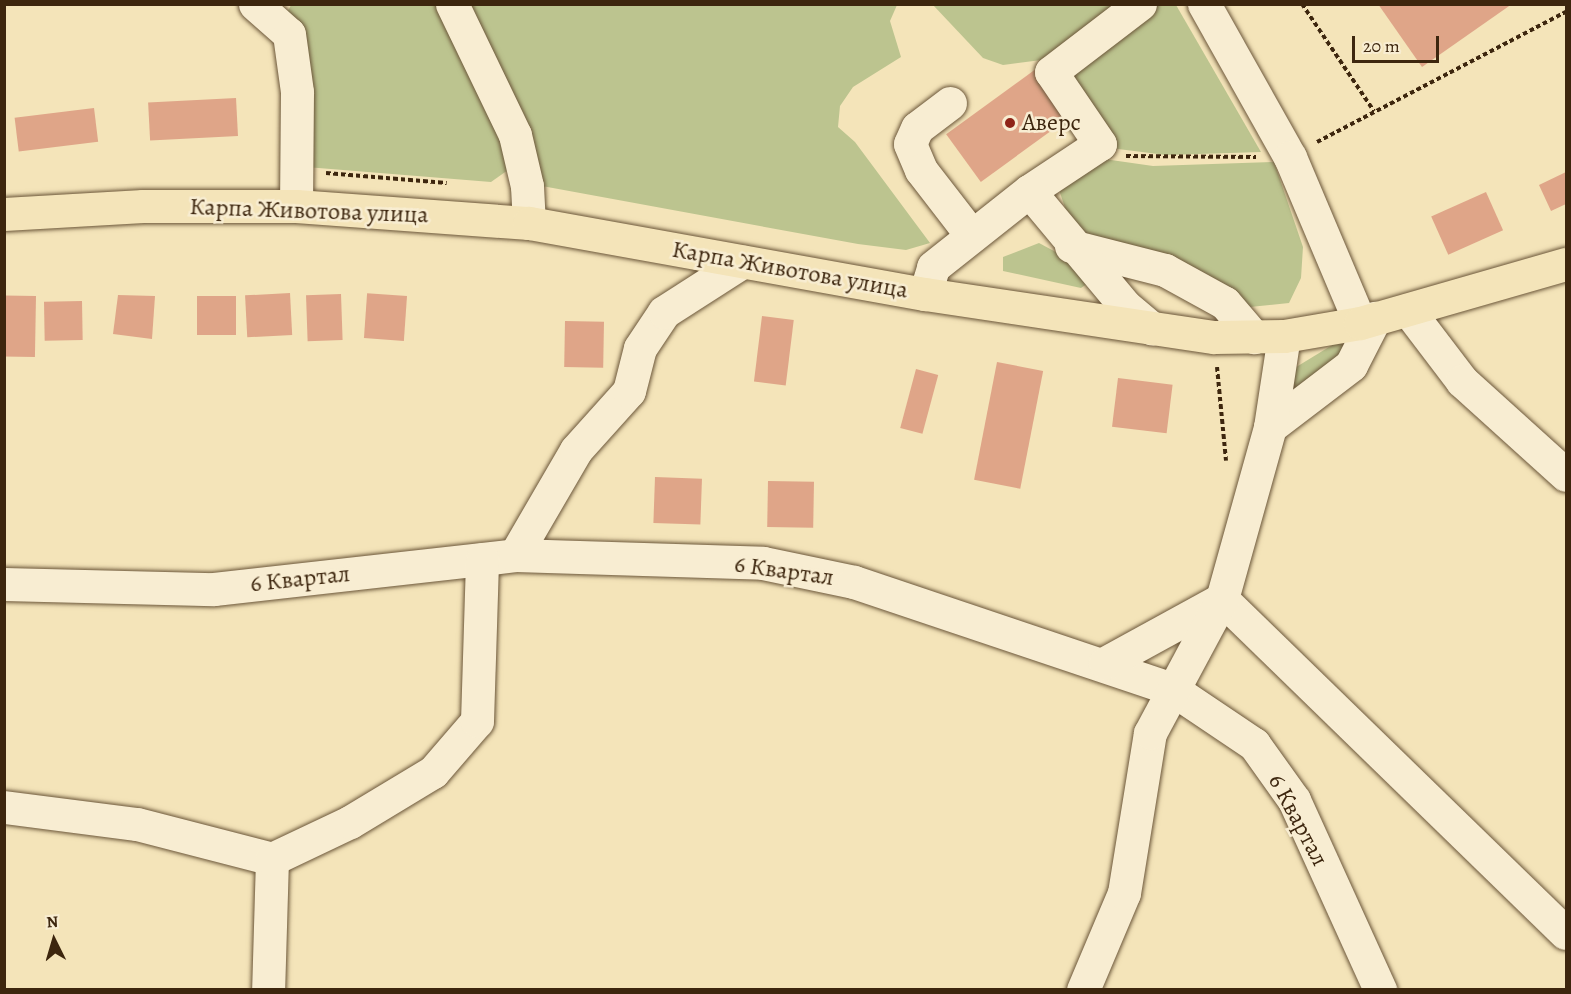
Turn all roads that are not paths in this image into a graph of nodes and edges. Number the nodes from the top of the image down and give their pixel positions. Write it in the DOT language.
graph roads {
  1 [pos="255,4"];
  2 [pos="452,4"];
  3 [pos="1140,4"];
  4 [pos="1204,4"];
  5 [pos="950,103"];
  6 [pos="1029,191"];
  7 [pos="296,206"];
  8 [pos="4,214"];
  9 [pos="529,223"];
  10 [pos="972,236"];
  11 [pos="1071,246"];
  12 [pos="742,262"];
  13 [pos="1566,264"];
  14 [pos="925,294"];
  15 [pos="1408,310"];
  16 [pos="1368,320"];
  17 [pos="1152,329"];
  18 [pos="1269,336"];
  19 [pos="1270,427"];
  20 [pos="1566,475"];
  21 [pos="515,555"];
  22 [pos="482,559"];
  23 [pos="4,584"];
  24 [pos="1222,599"];
  25 [pos="1105,663"];
  26 [pos="1172,689"];
  27 [pos="4,807"];
  28 [pos="272,859"];
  29 [pos="1566,933"];
  30 [pos="268,990"];
  31 [pos="1083,990"];
  32 [pos="1380,990"];
  1 -- 7 [label="street"];
  2 -- 9 [label="street"];
  3 -- 6 [label="street"];
  4 -- 16 [label="street"];
  5 -- 10 [label="street"];
  6 -- 10 [label="street"];
  6 -- 11 [label="street"];
  7 -- 8 [label="main road, Карпа Животова улица"];
  7 -- 9 [label="main road, Карпа Животова улица"];
  9 -- 12 [label="main road, Карпа Животова улица"];
  10 -- 14 [label="street"];
  11 -- 17 [label="street"];
  11 -- 18 [label="street"];
  12 -- 14 [label="main road, Карпа Животова улица"];
  12 -- 21 [label="street"];
  13 -- 15 [label="main road, Карпа Животова улица"];
  14 -- 17 [label="main road, Карпа Животова улица"];
  15 -- 16 [label="main road, Карпа Животова улица"];
  15 -- 20 [label="street"];
  16 -- 18 [label="main road, Карпа Животова улица"];
  16 -- 19 [label="street"];
  17 -- 18 [label="main road, Карпа Животова улица"];
  18 -- 19 [label="street"];
  19 -- 24 [label="street"];
  21 -- 22 [label="street, 6 Квартал"];
  21 -- 25 [label="street, 6 Квартал"];
  22 -- 23 [label="street, 6 Квартал"];
  22 -- 28 [label="street"];
  24 -- 25 [label="street"];
  24 -- 26 [label="street"];
  24 -- 29 [label="street"];
  25 -- 26 [label="street, 6 Квартал"];
  26 -- 31 [label="street"];
  26 -- 32 [label="street, 6 Квартал"];
  27 -- 28 [label="street"];
  28 -- 30 [label="street"];
}
